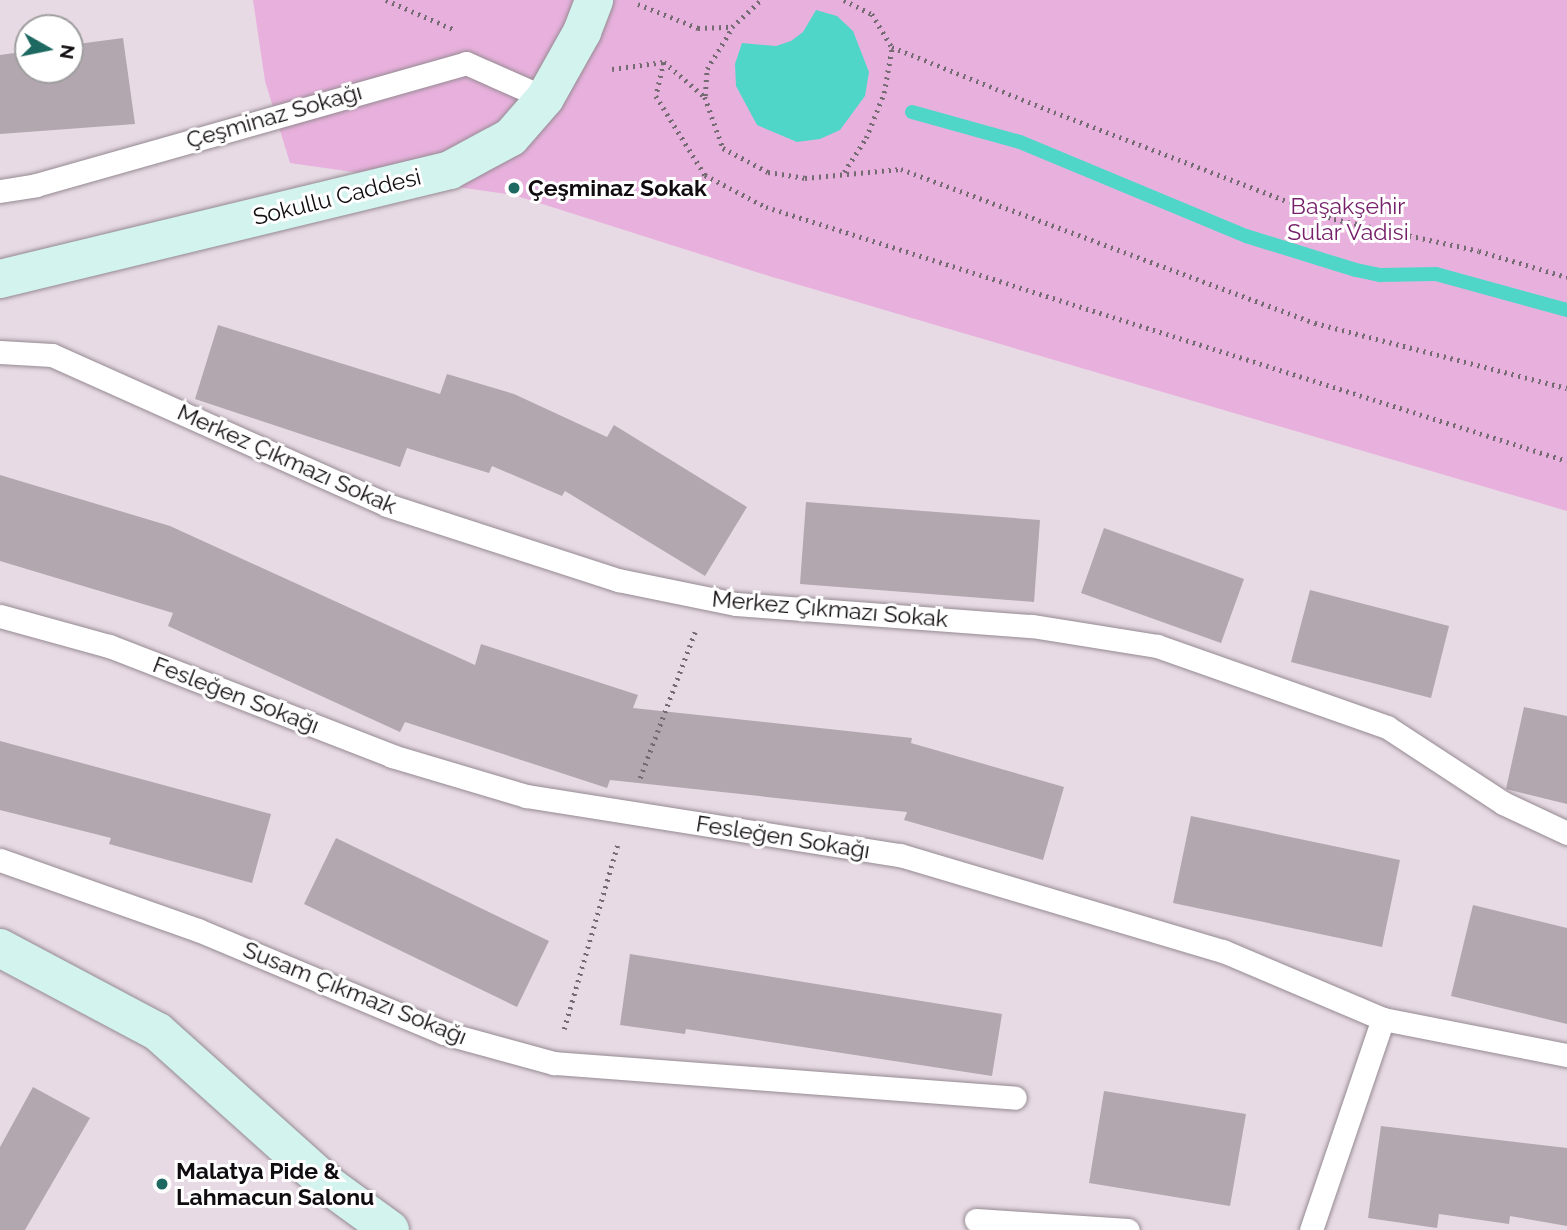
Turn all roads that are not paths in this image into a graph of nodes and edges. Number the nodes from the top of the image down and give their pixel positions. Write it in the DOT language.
graph roads {
  1 [pos="594,0"];
  2 [pos="545,98"];
  3 [pos="0,191"];
  4 [pos="0,279"];
  5 [pos="0,352"];
  6 [pos="0,616"];
  7 [pos="1567,833"];
  8 [pos="0,860"];
  9 [pos="0,948"];
  10 [pos="1383,1019"];
  11 [pos="1567,1055"];
  12 [pos="1015,1098"];
  13 [pos="976,1220"];
  14 [pos="390,1230"];
  15 [pos="1128,1230"];
  16 [pos="1311,1230"];
  1 -- 2 [label="street, Sokullu Caddesi"];
  2 -- 3 [label="lane, Çeşminaz Sokağı"];
  2 -- 4 [label="street, Sokullu Caddesi"];
  5 -- 7 [label="lane, Merkez Çıkmazı Sokak"];
  6 -- 10 [label="lane, Fesleğen Sokağı"];
  8 -- 12 [label="lane, Susam Çıkmazı Sokağı"];
  9 -- 14 [label="street"];
  10 -- 11 [label="lane, Fesleğen Sokağı"];
  10 -- 16 [label="lane"];
  13 -- 15 [label="lane"];
}
